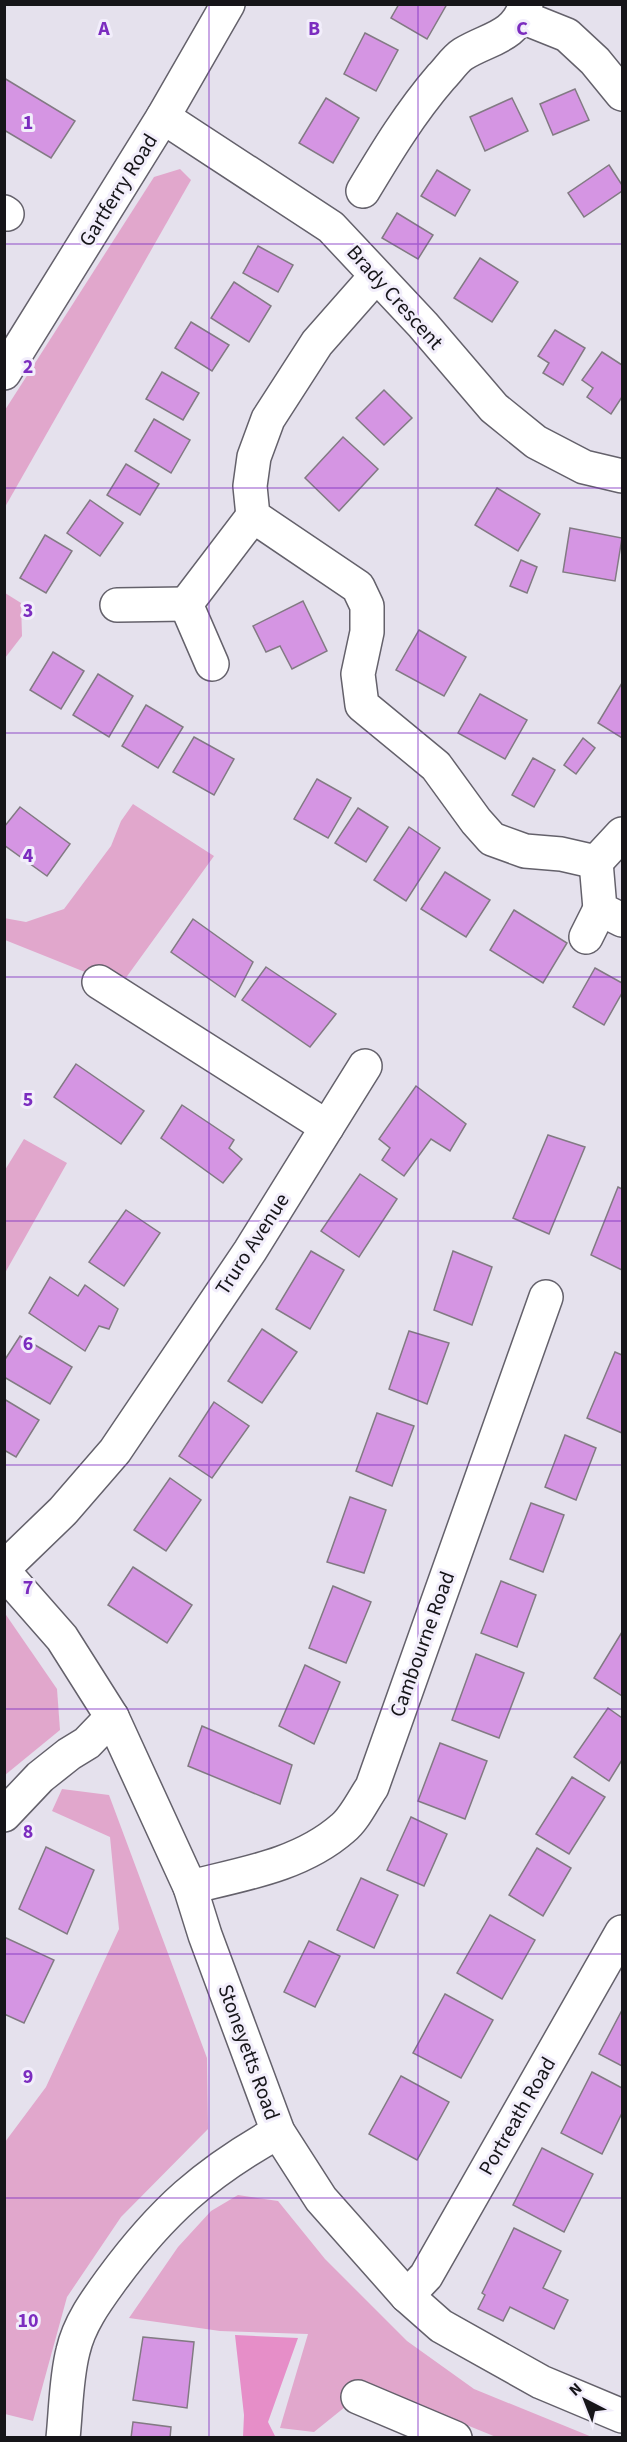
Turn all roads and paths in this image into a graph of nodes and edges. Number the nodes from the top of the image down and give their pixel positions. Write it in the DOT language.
graph roads {
  1 [pos="228,4"];
  2 [pos="524,11"];
  3 [pos="622,94"];
  4 [pos="163,117"];
  5 [pos="363,191"];
  6 [pos="376,276"];
  7 [pos="4,374"];
  8 [pos="622,476"];
  9 [pos="253,516"];
  10 [pos="186,604"];
  11 [pos="117,605"];
  12 [pos="212,664"];
  13 [pos="622,834"];
  14 [pos="596,861"];
  15 [pos="603,922"];
  16 [pos="99,982"];
  17 [pos="365,1066"];
  18 [pos="327,1127"];
  19 [pos="546,1297"];
  20 [pos="4,1570"];
  21 [pos="112,1717"];
  22 [pos="4,1815"];
  23 [pos="190,1887"];
  24 [pos="622,1932"];
  25 [pos="278,2132"];
  26 [pos="407,2296"];
  27 [pos="358,2397"];
  28 [pos="622,2416"];
  29 [pos="63,2438"];
  30 [pos="455,2438"];
  1 -- 4 [label="street, Gartferry Road"];
  2 -- 3 [label="street"];
  2 -- 5 [label="street"];
  4 -- 6 [label="street, Brady Crescent"];
  4 -- 7 [label="street, Gartferry Road"];
  6 -- 8 [label="street, Brady Crescent"];
  6 -- 9 [label="street"];
  9 -- 10 [label="street"];
  9 -- 14 [label="street"];
  10 -- 11 [label="street"];
  10 -- 12 [label="street"];
  13 -- 14 [label="street"];
  14 -- 15 [label="street"];
  16 -- 18 [label="street"];
  17 -- 18 [label="street, Truro Avenue"];
  18 -- 20 [label="street, Truro Avenue"];
  19 -- 23 [label="street, Cambourne Road"];
  20 -- 21 [label="street, Stoneyetts Road"];
  21 -- 22 [label="street"];
  21 -- 23 [label="street, Stoneyetts Road"];
  23 -- 25 [label="street, Stoneyetts Road"];
  24 -- 26 [label="street, Portreath Road"];
  25 -- 26 [label="street, Stoneyetts Road"];
  25 -- 29 [label="street"];
  26 -- 28 [label="street, Stoneyetts Road"];
  27 -- 30 [label="street"];
}
